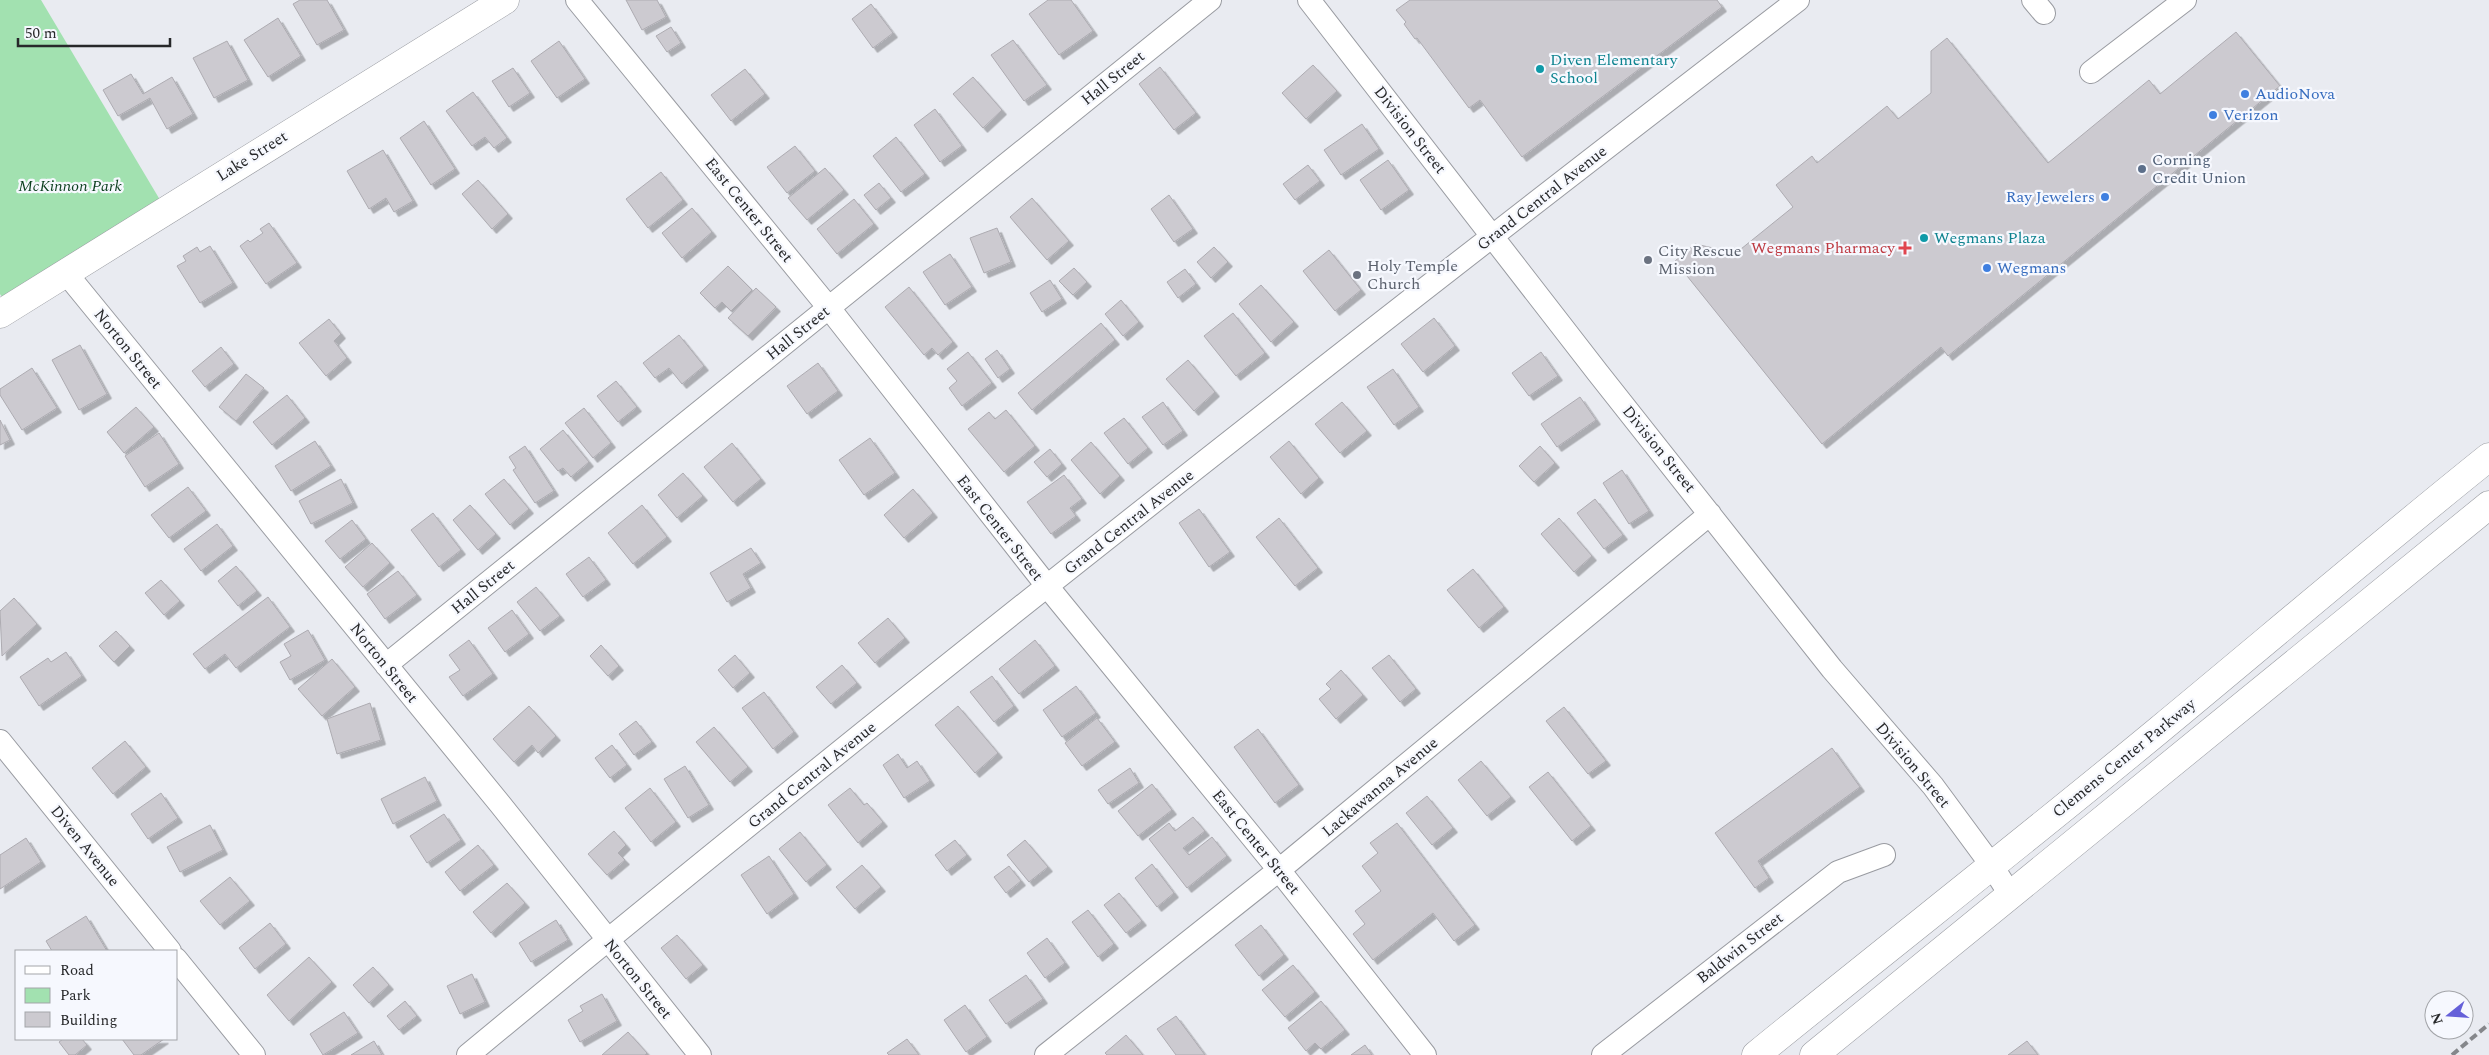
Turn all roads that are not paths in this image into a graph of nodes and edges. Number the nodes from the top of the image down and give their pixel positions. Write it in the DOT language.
graph roads {
  1 [pos="505,0"];
  2 [pos="577,0"];
  3 [pos="1210,0"];
  4 [pos="1309,0"];
  5 [pos="1798,0"];
  6 [pos="2185,0"];
  7 [pos="2092,72"];
  8 [pos="1492,236"];
  9 [pos="66,273"];
  10 [pos="829,308"];
  11 [pos="0,314"];
  12 [pos="2489,457"];
  13 [pos="2489,506"];
  14 [pos="1710,514"];
  15 [pos="1047,586"];
  16 [pos="386,665"];
  17 [pos="0,741"];
  18 [pos="1884,855"];
  19 [pos="1992,866"];
  20 [pos="1279,870"];
  21 [pos="2011,896"];
  22 [pos="606,940"];
  23 [pos="169,950"];
  24 [pos="178,961"];
  25 [pos="254,1055"];
  26 [pos="468,1055"];
  27 [pos="700,1055"];
  28 [pos="1046,1055"];
  29 [pos="1425,1055"];
  30 [pos="1604,1055"];
  31 [pos="1756,1055"];
  32 [pos="1814,1055"];
  1 -- 9 [label="main road, Lake Street"];
  2 -- 10 [label="street, East Center Street"];
  3 -- 10 [label="street, Hall Street"];
  4 -- 8 [label="street, Division Street"];
  5 -- 8 [label="street, Grand Central Avenue"];
  6 -- 7 [label="street"];
  8 -- 14 [label="street, Division Street"];
  8 -- 15 [label="street, Grand Central Avenue"];
  9 -- 11 [label="main road, Lake Street"];
  9 -- 16 [label="street, Norton Street"];
  10 -- 15 [label="street, East Center Street"];
  10 -- 16 [label="street, Hall Street"];
  12 -- 19 [label="main road, Clemens Center Parkway"];
  13 -- 21 [label="main road"];
  14 -- 19 [label="street, Division Street"];
  14 -- 20 [label="street, Lackawanna Avenue"];
  15 -- 20 [label="street, East Center Street"];
  15 -- 22 [label="street, Grand Central Avenue"];
  16 -- 22 [label="street, Norton Street"];
  17 -- 23 [label="street, Diven Avenue"];
  18 -- 30 [label="street, Baldwin Street"];
  19 -- 21 [label="street, Division Street"];
  19 -- 31 [label="main road, Clemens Center Parkway"];
  20 -- 28 [label="street, Lackawanna Avenue"];
  20 -- 29 [label="street, East Center Street"];
  21 -- 32 [label="main road"];
  22 -- 26 [label="street, Grand Central Avenue"];
  22 -- 27 [label="street, Norton Street"];
  24 -- 25 [label="street"];
}
